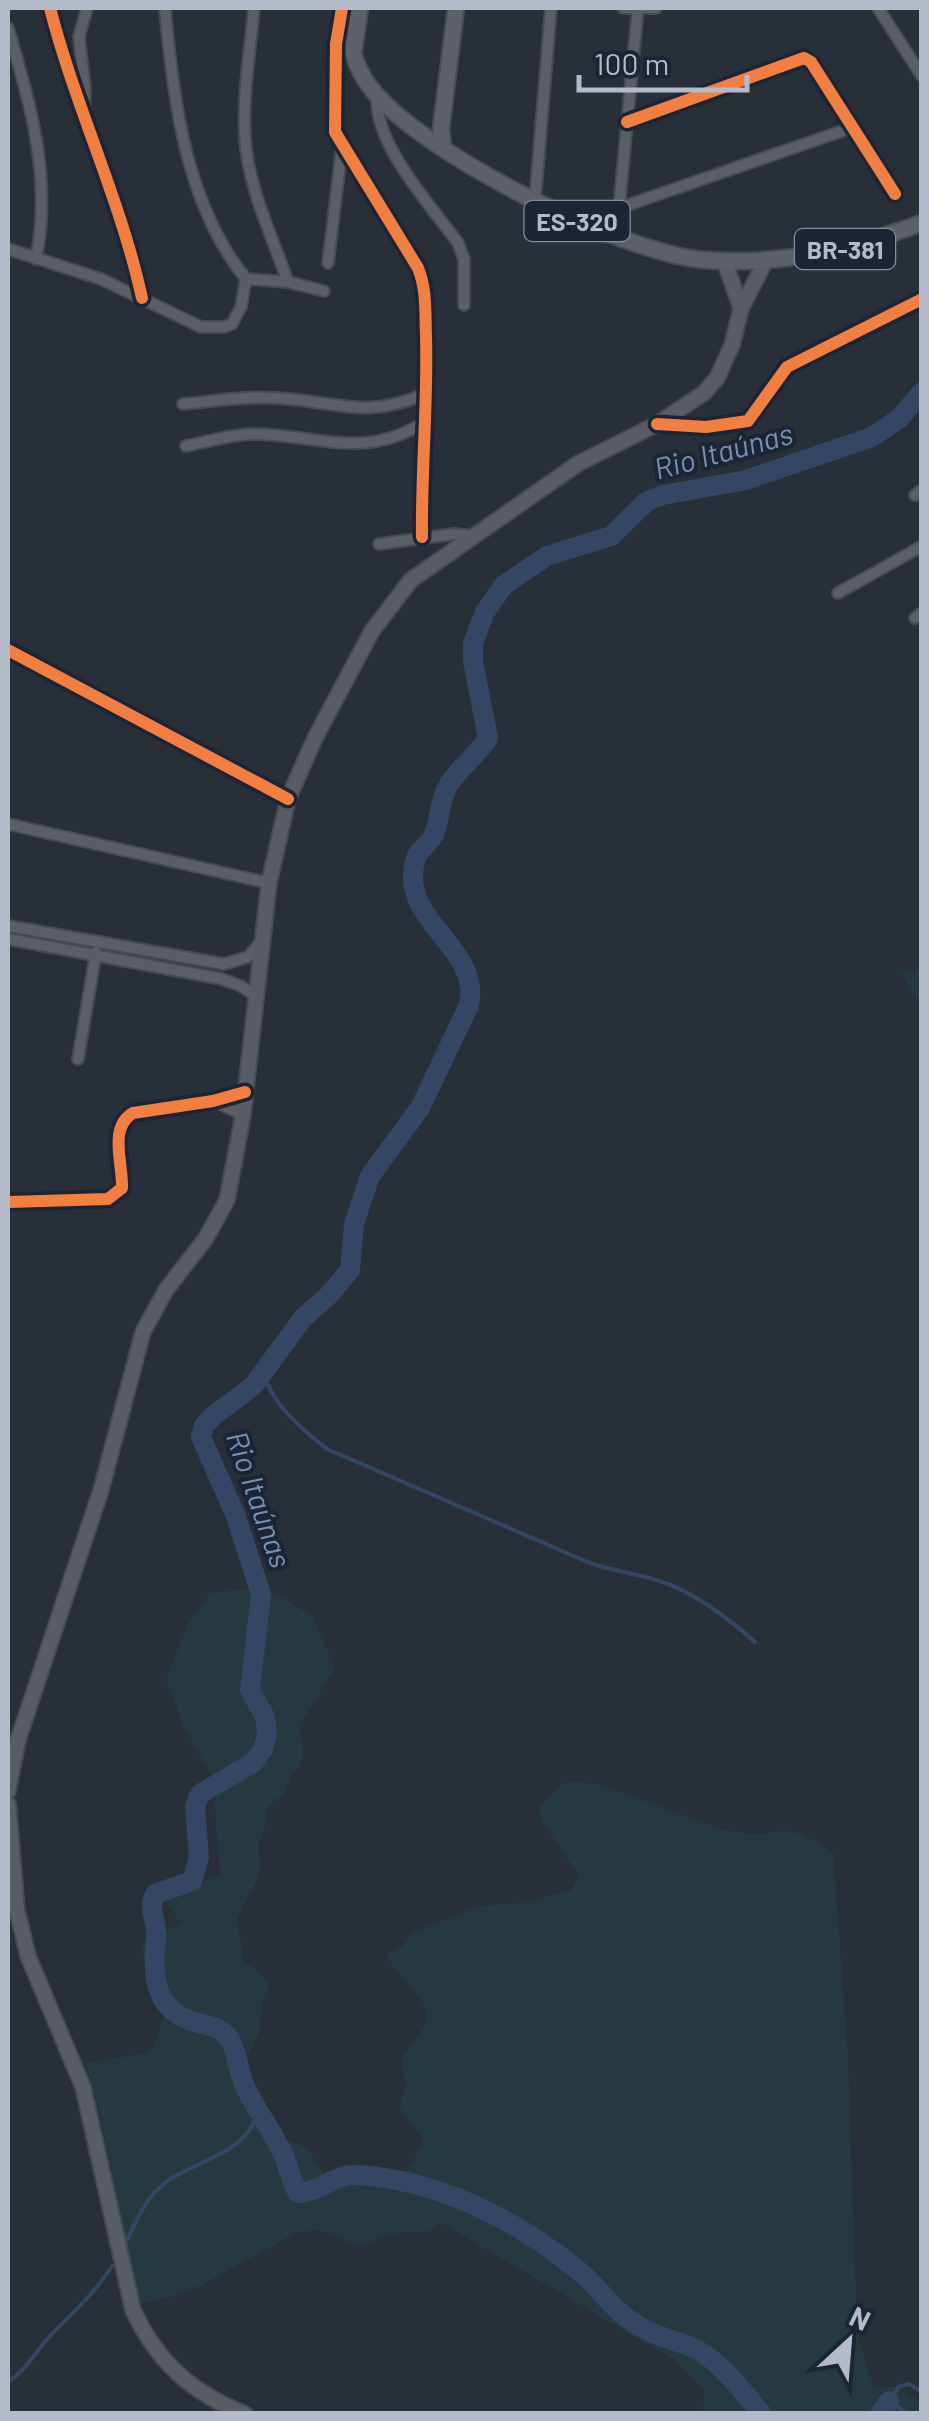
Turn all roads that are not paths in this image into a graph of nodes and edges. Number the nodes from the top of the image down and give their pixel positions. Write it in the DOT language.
graph roads {
  1 [pos="50,8"];
  2 [pos="87,8"];
  3 [pos="165,8"];
  4 [pos="254,8"];
  5 [pos="344,8"];
  6 [pos="360,8"];
  7 [pos="456,8"];
  8 [pos="551,8"];
  9 [pos="623,8"];
  10 [pos="638,8"];
  11 [pos="656,8"];
  12 [pos="878,8"];
  13 [pos="8,28"];
  14 [pos="354,48"];
  15 [pos="922,76"];
  16 [pos="377,96"];
  17 [pos="445,106"];
  18 [pos="83,118"];
  19 [pos="627,122"];
  20 [pos="852,128"];
  21 [pos="442,145"];
  22 [pos="342,147"];
  23 [pos="475,166"];
  24 [pos="896,194"];
  25 [pos="534,200"];
  26 [pos="619,208"];
  27 [pos="922,224"];
  28 [pos="612,237"];
  29 [pos="8,249"];
  30 [pos="36,259"];
  31 [pos="724,262"];
  32 [pos="765,262"];
  33 [pos="328,263"];
  34 [pos="246,279"];
  35 [pos="288,282"];
  36 [pos="324,290"];
  37 [pos="142,298"];
  38 [pos="922,299"];
  39 [pos="464,306"];
  40 [pos="742,309"];
  41 [pos="427,393"];
  42 [pos="184,404"];
  43 [pos="426,420"];
  44 [pos="658,424"];
  45 [pos="186,446"];
  46 [pos="473,536"];
  47 [pos="422,537"];
  48 [pos="379,544"];
  49 [pos="922,546"];
  50 [pos="838,593"];
  51 [pos="8,650"];
  52 [pos="288,798"];
  53 [pos="8,824"];
  54 [pos="269,883"];
  55 [pos="8,926"];
  56 [pos="8,939"];
  57 [pos="260,943"];
  58 [pos="97,950"];
  59 [pos="256,996"];
  60 [pos="78,1059"];
  61 [pos="245,1092"];
  62 [pos="214,1101"];
  63 [pos="243,1115"];
  64 [pos="8,1202"];
  65 [pos="8,1791"];
  66 [pos="8,1804"];
  67 [pos="245,2414"];
  1 -- 18 [label="street"];
  2 -- 18 [label="street"];
  3 -- 34 [label="street"];
  4 -- 35 [label="street"];
  5 -- 14 [label="main road, ES-320"];
  5 -- 22 [label="street"];
  6 -- 14 [label="main road"];
  7 -- 17 [label="main road"];
  8 -- 25 [label="street"];
  9 -- 10 [label="street"];
  10 -- 11 [label="street"];
  10 -- 19 [label="street"];
  12 -- 15 [label="street"];
  13 -- 30 [label="street"];
  14 -- 16 [label="main road, ES-320"];
  16 -- 21 [label="main road, ES-320"];
  16 -- 39 [label="street"];
  17 -- 21 [label="main road"];
  17 -- 23 [label="main road"];
  18 -- 37 [label="street"];
  19 -- 20 [label="street"];
  19 -- 26 [label="street"];
  20 -- 24 [label="street"];
  20 -- 26 [label="street"];
  21 -- 23 [label="main road, ES-320"];
  22 -- 33 [label="street"];
  22 -- 41 [label="street"];
  23 -- 25 [label="main road, ES-320"];
  25 -- 28 [label="main road, ES-320"];
  26 -- 28 [label="street"];
  27 -- 32 [label="main road, BR-381"];
  28 -- 31 [label="main road, ES-320"];
  29 -- 30 [label="street"];
  30 -- 37 [label="street"];
  31 -- 32 [label="main road, BR-381"];
  31 -- 40 [label="main road"];
  32 -- 40 [label="main road"];
  34 -- 35 [label="street"];
  34 -- 37 [label="street"];
  35 -- 36 [label="street"];
  38 -- 44 [label="street"];
  40 -- 44 [label="main road"];
  41 -- 42 [label="street"];
  41 -- 43 [label="street"];
  43 -- 45 [label="street"];
  43 -- 47 [label="street"];
  44 -- 46 [label="main road"];
  46 -- 47 [label="street"];
  46 -- 52 [label="main road"];
  47 -- 48 [label="street"];
  49 -- 50 [label="street"];
  51 -- 52 [label="street"];
  52 -- 54 [label="main road"];
  53 -- 54 [label="street"];
  54 -- 57 [label="main road"];
  55 -- 58 [label="street"];
  56 -- 58 [label="street"];
  57 -- 58 [label="street"];
  57 -- 59 [label="main road"];
  58 -- 59 [label="street"];
  58 -- 60 [label="street"];
  59 -- 61 [label="main road"];
  61 -- 62 [label="street"];
  61 -- 63 [label="main road"];
  62 -- 63 [label="street"];
  62 -- 64 [label="street"];
  63 -- 65 [label="main road"];
  66 -- 67 [label="main road"];
}
